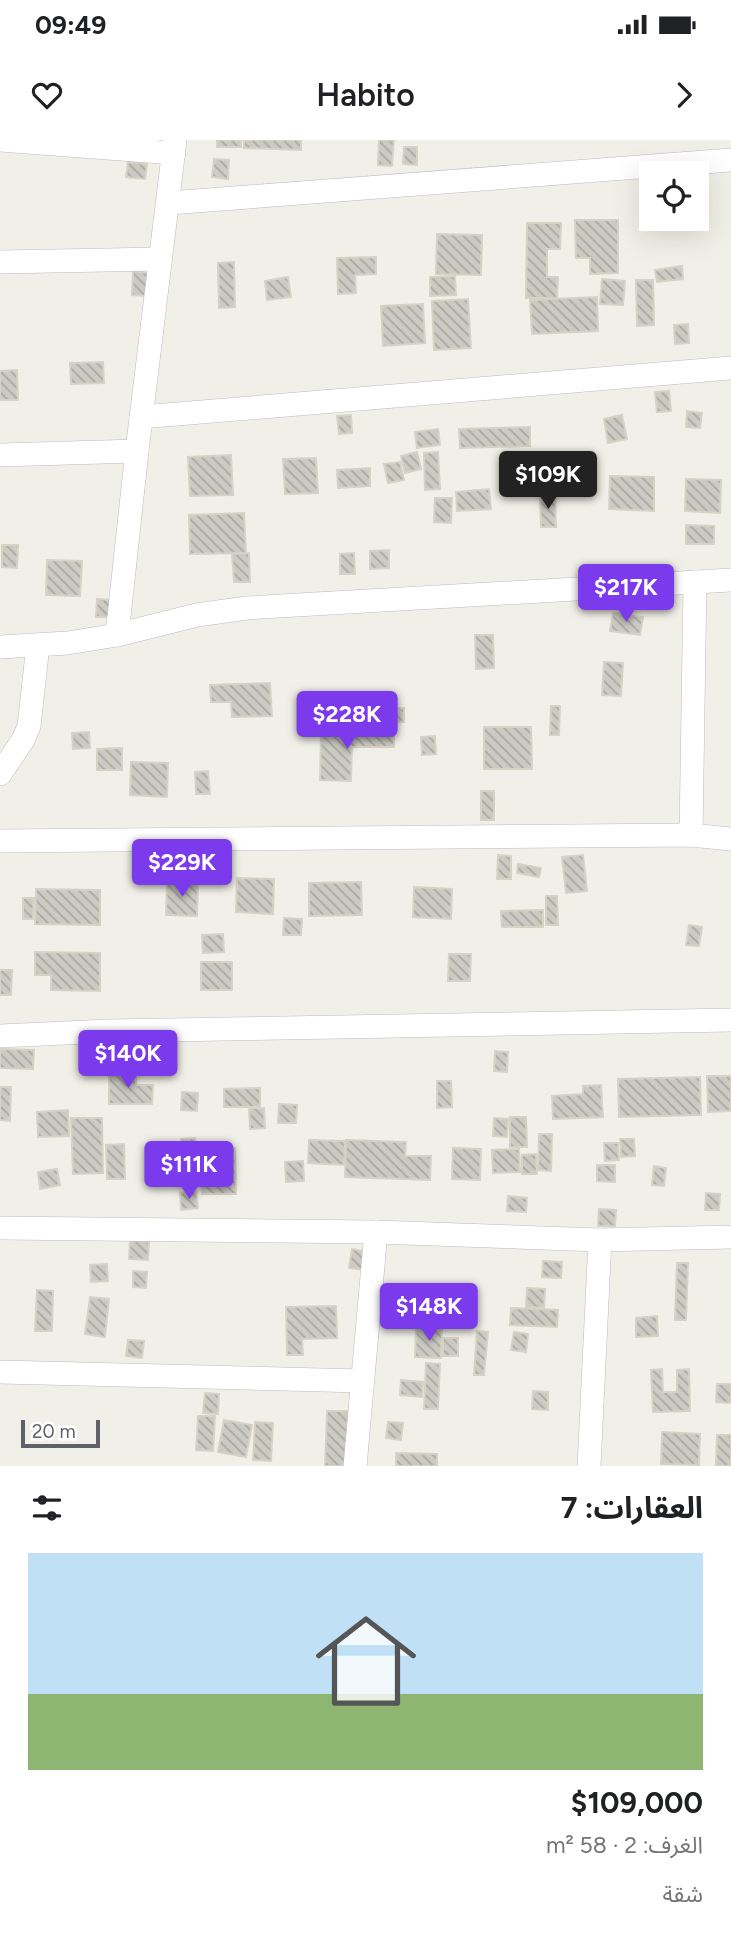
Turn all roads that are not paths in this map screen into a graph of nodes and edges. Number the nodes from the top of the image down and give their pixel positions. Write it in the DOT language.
graph roads {
  1 [pos="0,140"];
  2 [pos="174,146"];
  3 [pos="731,160"];
  4 [pos="169,203"];
  5 [pos="160,259"];
  6 [pos="0,262"];
  7 [pos="731,368"];
  8 [pos="141,417"];
  9 [pos="137,452"];
  10 [pos="0,455"];
  11 [pos="731,580"];
  12 [pos="695,582"];
  13 [pos="117,635"];
  14 [pos="38,645"];
  15 [pos="0,647"];
  16 [pos="0,774"];
  17 [pos="691,835"];
  18 [pos="731,839"];
  19 [pos="0,841"];
  20 [pos="731,1020"];
  21 [pos="0,1036"];
  22 [pos="0,1228"];
  23 [pos="376,1232"];
  24 [pos="731,1237"];
  25 [pos="600,1240"];
  26 [pos="0,1372"];
  27 [pos="362,1381"];
  28 [pos="355,1466"];
  29 [pos="589,1466"];
  1 -- 2 [label="street"];
  2 -- 4 [label="street"];
  3 -- 4 [label="street"];
  4 -- 5 [label="street"];
  5 -- 6 [label="street"];
  5 -- 8 [label="street"];
  7 -- 8 [label="street"];
  8 -- 9 [label="street"];
  9 -- 10 [label="street"];
  9 -- 13 [label="street"];
  11 -- 12 [label="street"];
  12 -- 13 [label="street"];
  12 -- 17 [label="street"];
  13 -- 14 [label="street"];
  14 -- 15 [label="street"];
  14 -- 16 [label="street"];
  17 -- 18 [label="street"];
  17 -- 19 [label="street"];
  20 -- 21 [label="street"];
  22 -- 23 [label="street"];
  23 -- 25 [label="street"];
  23 -- 27 [label="street"];
  24 -- 25 [label="street"];
  25 -- 29 [label="street"];
  26 -- 27 [label="street"];
  27 -- 28 [label="street"];
}
